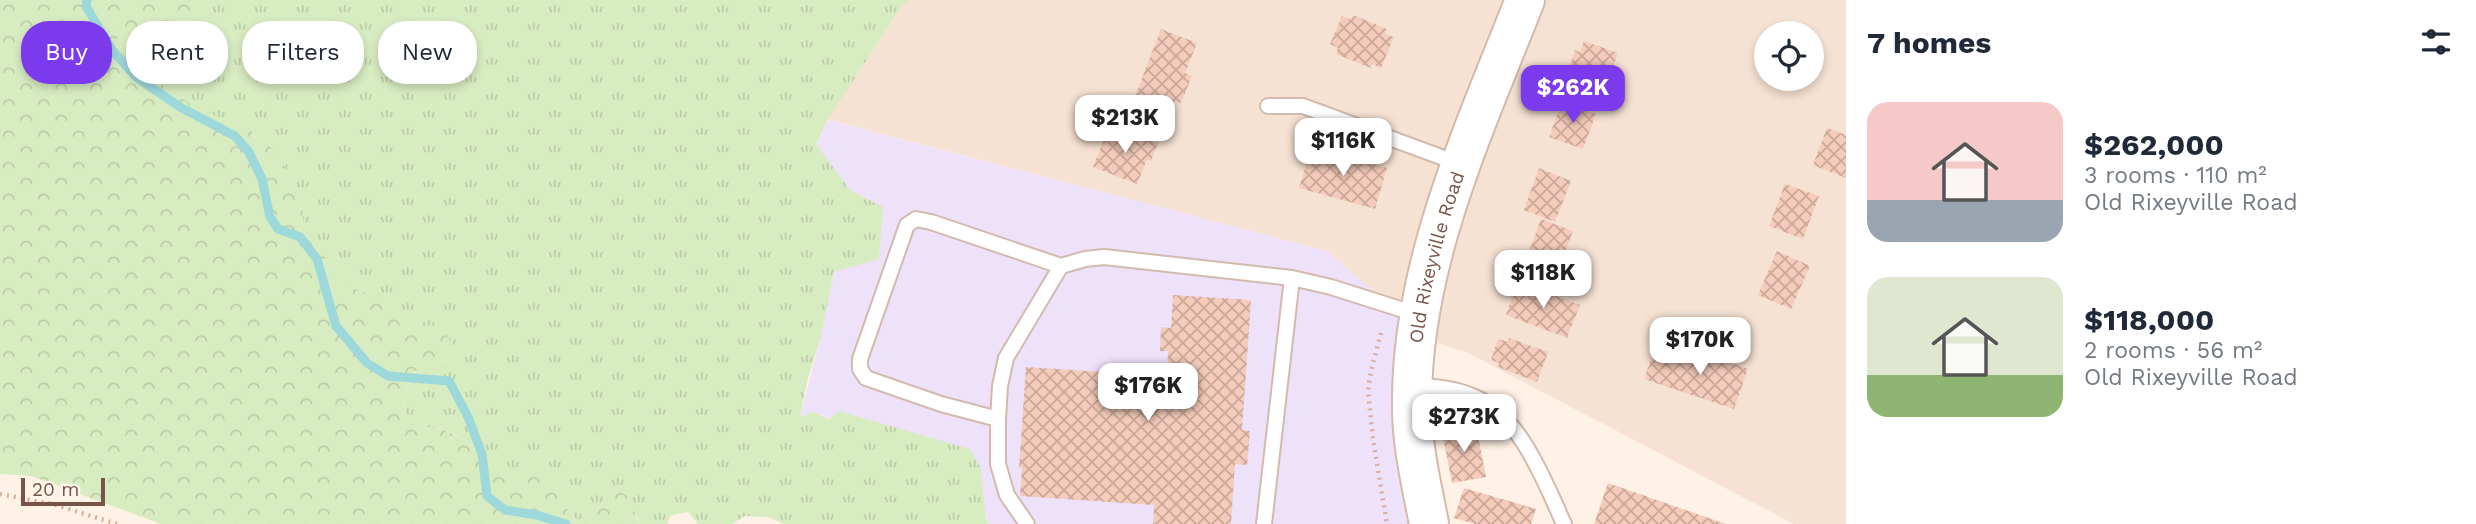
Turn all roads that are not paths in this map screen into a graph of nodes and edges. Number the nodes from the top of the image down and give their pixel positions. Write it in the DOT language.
graph roads {
  1 [pos="1525,0"];
  2 [pos="1268,106"];
  3 [pos="1461,164"];
  4 [pos="1061,266"];
  5 [pos="1293,278"];
  6 [pos="1420,315"];
  7 [pos="1413,385"];
  8 [pos="998,419"];
  9 [pos="1027,524"];
  10 [pos="1264,524"];
  11 [pos="1429,524"];
  12 [pos="1564,524"];
  1 -- 3 [label="street, Old Rixeyville Road"];
  2 -- 3 [label="lane"];
  3 -- 6 [label="street, Old Rixeyville Road"];
  4 -- 5 [label="lane"];
  4 -- 8 [label="lane"];
  4 -- 8 [label="lane"];
  5 -- 6 [label="lane"];
  5 -- 10 [label="lane"];
  6 -- 7 [label="street, Old Rixeyville Road"];
  7 -- 11 [label="street, Old Rixeyville Road"];
  7 -- 12 [label="lane"];
  8 -- 9 [label="lane"];
}
